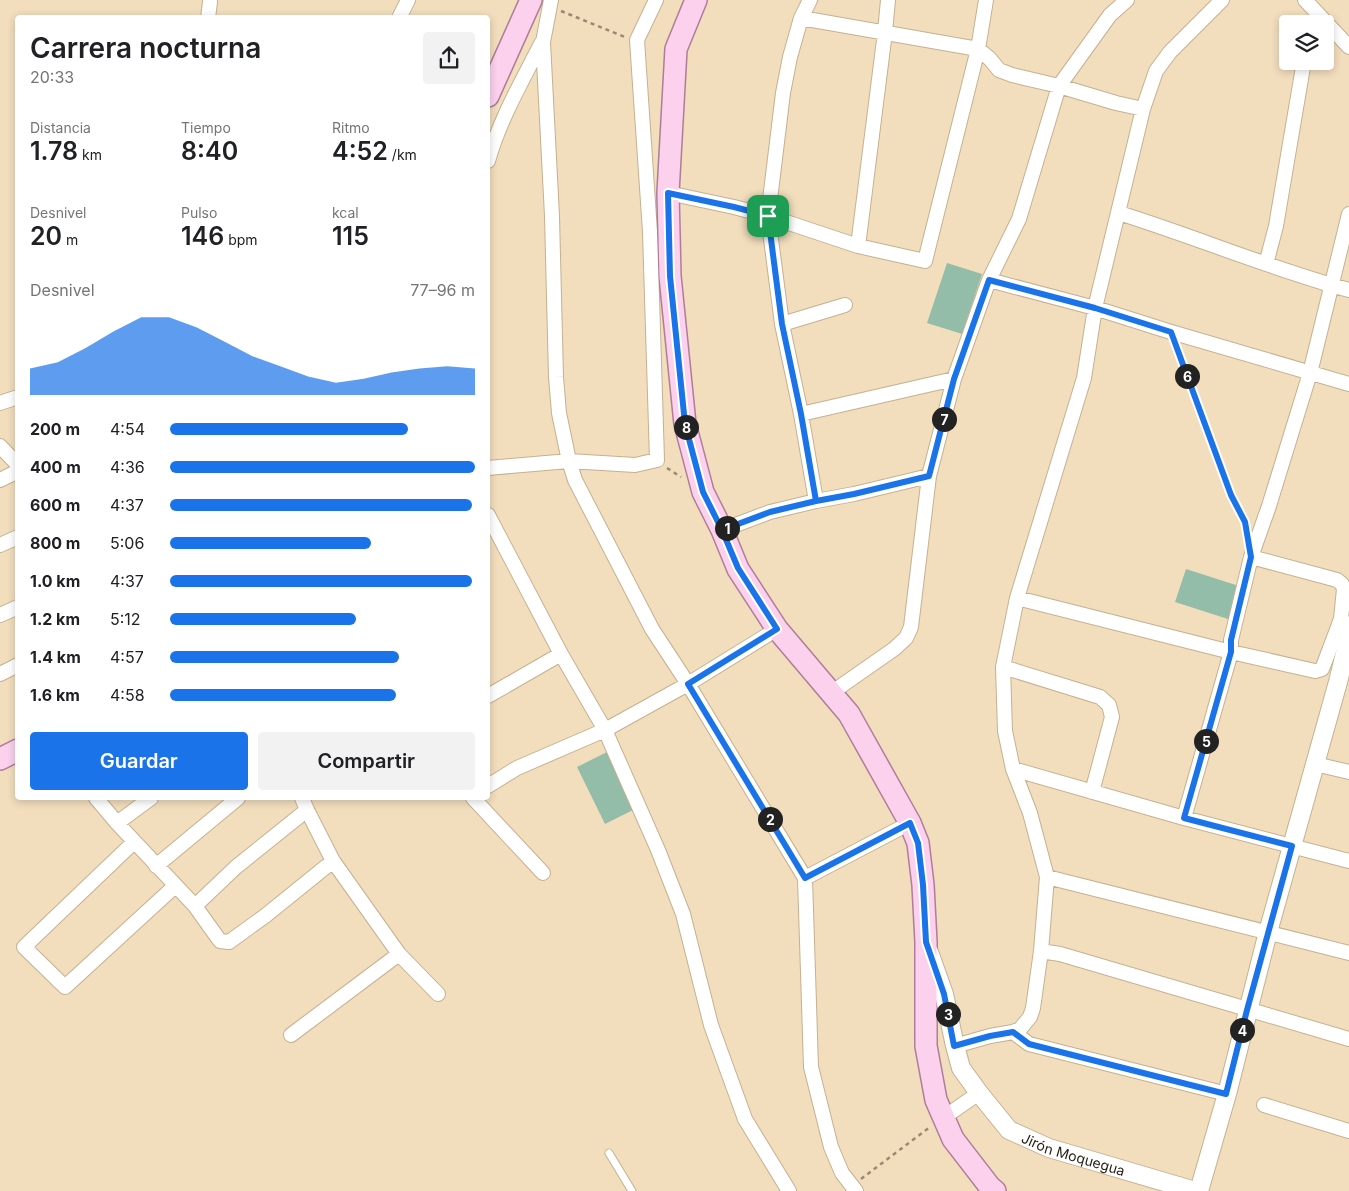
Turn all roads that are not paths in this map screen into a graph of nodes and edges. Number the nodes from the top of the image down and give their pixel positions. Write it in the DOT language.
graph roads {
  1 [pos="408,0"];
  2 [pos="656,0"];
  3 [pos="696,0"];
  4 [pos="810,0"];
  5 [pos="888,0"];
  6 [pos="986,0"];
  7 [pos="1127,0"];
  8 [pos="1222,0"];
  9 [pos="210,2"];
  10 [pos="544,2"];
  11 [pos="1309,4"];
  12 [pos="208,15"];
  13 [pos="400,15"];
  14 [pos="801,18"];
  15 [pos="885,32"];
  16 [pos="543,42"];
  17 [pos="1349,47"];
  18 [pos="978,49"];
  19 [pos="1302,70"];
  20 [pos="1059,86"];
  21 [pos="490,93"];
  22 [pos="1143,109"];
  23 [pos="490,154"];
  24 [pos="668,193"];
  25 [pos="1119,213"];
  26 [pos="1349,214"];
  27 [pos="768,216"];
  28 [pos="858,246"];
  29 [pos="1266,264"];
  30 [pos="989,280"];
  31 [pos="1331,286"];
  32 [pos="1349,290"];
  33 [pos="845,305"];
  34 [pos="1095,308"];
  35 [pos="782,324"];
  36 [pos="1310,373"];
  37 [pos="954,379"];
  38 [pos="1349,384"];
  39 [pos="15,398"];
  40 [pos="0,403"];
  41 [pos="801,414"];
  42 [pos="0,446"];
  43 [pos="569,461"];
  44 [pos="15,462"];
  45 [pos="490,468"];
  46 [pos="15,472"];
  47 [pos="929,476"];
  48 [pos="0,480"];
  49 [pos="816,501"];
  50 [pos="490,519"];
  51 [pos="722,530"];
  52 [pos="15,538"];
  53 [pos="0,545"];
  54 [pos="1251,557"];
  55 [pos="1017,598"];
  56 [pos="15,609"];
  57 [pos="0,615"];
  58 [pos="1345,622"];
  59 [pos="777,629"];
  60 [pos="1349,637"];
  61 [pos="1231,652"];
  62 [pos="561,654"];
  63 [pos="15,666"];
  64 [pos="1003,667"];
  65 [pos="0,674"];
  66 [pos="688,684"];
  67 [pos="831,693"];
  68 [pos="490,695"];
  69 [pos="605,730"];
  70 [pos="15,752"];
  71 [pos="0,759"];
  72 [pos="1315,764"];
  73 [pos="1013,769"];
  74 [pos="1349,772"];
  75 [pos="490,785"];
  76 [pos="1092,792"];
  77 [pos="98,800"];
  78 [pos="148,800"];
  79 [pos="236,800"];
  80 [pos="475,800"];
  81 [pos="304,804"];
  82 [pos="1184,818"];
  83 [pos="117,823"];
  84 [pos="910,823"];
  85 [pos="134,842"];
  86 [pos="1292,846"];
  87 [pos="333,861"];
  88 [pos="1349,861"];
  89 [pos="156,866"];
  90 [pos="543,873"];
  91 [pos="1047,877"];
  92 [pos="805,878"];
  93 [pos="175,886"];
  94 [pos="195,906"];
  95 [pos="1268,932"];
  96 [pos="926,942"];
  97 [pos="1041,951"];
  98 [pos="1349,953"];
  99 [pos="399,954"];
  100 [pos="438,994"];
  101 [pos="1247,1010"];
  102 [pos="1013,1032"];
  103 [pos="290,1035"];
  104 [pos="1349,1039"];
  105 [pos="954,1046"];
  106 [pos="979,1093"];
  107 [pos="1226,1094"];
  108 [pos="1264,1105"];
  109 [pos="943,1118"];
  110 [pos="1349,1130"];
  111 [pos="608,1154"];
  112 [pos="854,1188"];
  113 [pos="632,1191"];
  114 [pos="789,1191"];
  115 [pos="995,1191"];
  116 [pos="1195,1191"];
  117 [pos="1199,1191"];
  1 -- 13 [label="street"];
  2 -- 43 [label="street"];
  3 -- 24 [label="main road"];
  4 -- 14 [label="street"];
  5 -- 15 [label="street"];
  6 -- 18 [label="street"];
  7 -- 20 [label="street"];
  8 -- 22 [label="street"];
  9 -- 12 [label="street"];
  10 -- 16 [label="street"];
  10 -- 21 [label="main road"];
  11 -- 17 [label="street"];
  14 -- 15 [label="street"];
  14 -- 27 [label="street"];
  15 -- 18 [label="street"];
  15 -- 28 [label="street"];
  16 -- 23 [label="street"];
  16 -- 43 [label="street"];
  18 -- 20 [label="street"];
  18 -- 28 [label="street"];
  19 -- 29 [label="street"];
  20 -- 22 [label="street"];
  20 -- 30 [label="street"];
  22 -- 25 [label="street"];
  24 -- 27 [label="street"];
  24 -- 51 [label="main road"];
  25 -- 29 [label="street"];
  25 -- 34 [label="street"];
  26 -- 31 [label="street"];
  27 -- 28 [label="street"];
  27 -- 35 [label="street"];
  29 -- 31 [label="street"];
  30 -- 34 [label="street"];
  30 -- 37 [label="street"];
  31 -- 32 [label="street"];
  31 -- 36 [label="street"];
  33 -- 35 [label="street"];
  34 -- 36 [label="street"];
  34 -- 55 [label="street"];
  35 -- 41 [label="street"];
  36 -- 38 [label="street"];
  36 -- 54 [label="street"];
  37 -- 41 [label="street"];
  37 -- 47 [label="street"];
  39 -- 40 [label="street"];
  41 -- 49 [label="street"];
  42 -- 44 [label="street"];
  43 -- 45 [label="street"];
  43 -- 66 [label="street"];
  46 -- 48 [label="street"];
  47 -- 49 [label="street"];
  47 -- 67 [label="street"];
  49 -- 51 [label="street"];
  50 -- 62 [label="street"];
  51 -- 59 [label="main road"];
  52 -- 53 [label="street"];
  54 -- 58 [label="street"];
  54 -- 61 [label="street"];
  55 -- 61 [label="street"];
  55 -- 64 [label="street"];
  56 -- 57 [label="street"];
  58 -- 61 [label="street"];
  59 -- 66 [label="street"];
  59 -- 67 [label="main road"];
  60 -- 72 [label="street"];
  61 -- 82 [label="street"];
  62 -- 68 [label="street"];
  62 -- 69 [label="street"];
  63 -- 65 [label="street"];
  64 -- 73 [label="street"];
  64 -- 76 [label="street"];
  66 -- 69 [label="street"];
  66 -- 92 [label="street"];
  67 -- 84 [label="main road"];
  69 -- 75 [label="street"];
  69 -- 114 [label="street"];
  70 -- 71 [label="main road"];
  72 -- 74 [label="street"];
  72 -- 86 [label="street"];
  73 -- 76 [label="street"];
  73 -- 91 [label="street"];
  76 -- 82 [label="street"];
  77 -- 83 [label="street"];
  78 -- 83 [label="street"];
  79 -- 89 [label="street"];
  80 -- 90 [label="street"];
  81 -- 87 [label="street"];
  81 -- 94 [label="street"];
  82 -- 86 [label="street"];
  83 -- 85 [label="street"];
  84 -- 92 [label="street"];
  84 -- 96 [label="main road"];
  85 -- 89 [label="street"];
  85 -- 93 [label="street"];
  86 -- 88 [label="street"];
  86 -- 95 [label="street"];
  87 -- 94 [label="street"];
  87 -- 99 [label="street"];
  89 -- 93 [label="street"];
  91 -- 95 [label="street"];
  91 -- 97 [label="street"];
  92 -- 112 [label="street"];
  93 -- 94 [label="street"];
  95 -- 98 [label="street"];
  95 -- 101 [label="street"];
  96 -- 105 [label="street, Jirón Moquegua"];
  96 -- 109 [label="main road"];
  97 -- 101 [label="street"];
  97 -- 102 [label="street"];
  99 -- 100 [label="street"];
  99 -- 103 [label="street"];
  101 -- 104 [label="street"];
  101 -- 107 [label="street"];
  102 -- 105 [label="street"];
  102 -- 107 [label="street"];
  105 -- 106 [label="street, Jirón Moquegua"];
  106 -- 109 [label="street"];
  106 -- 116 [label="street, Jirón Moquegua"];
  107 -- 117 [label="street"];
  108 -- 110 [label="street"];
  109 -- 115 [label="main road"];
  111 -- 113 [label="lane"];
}
